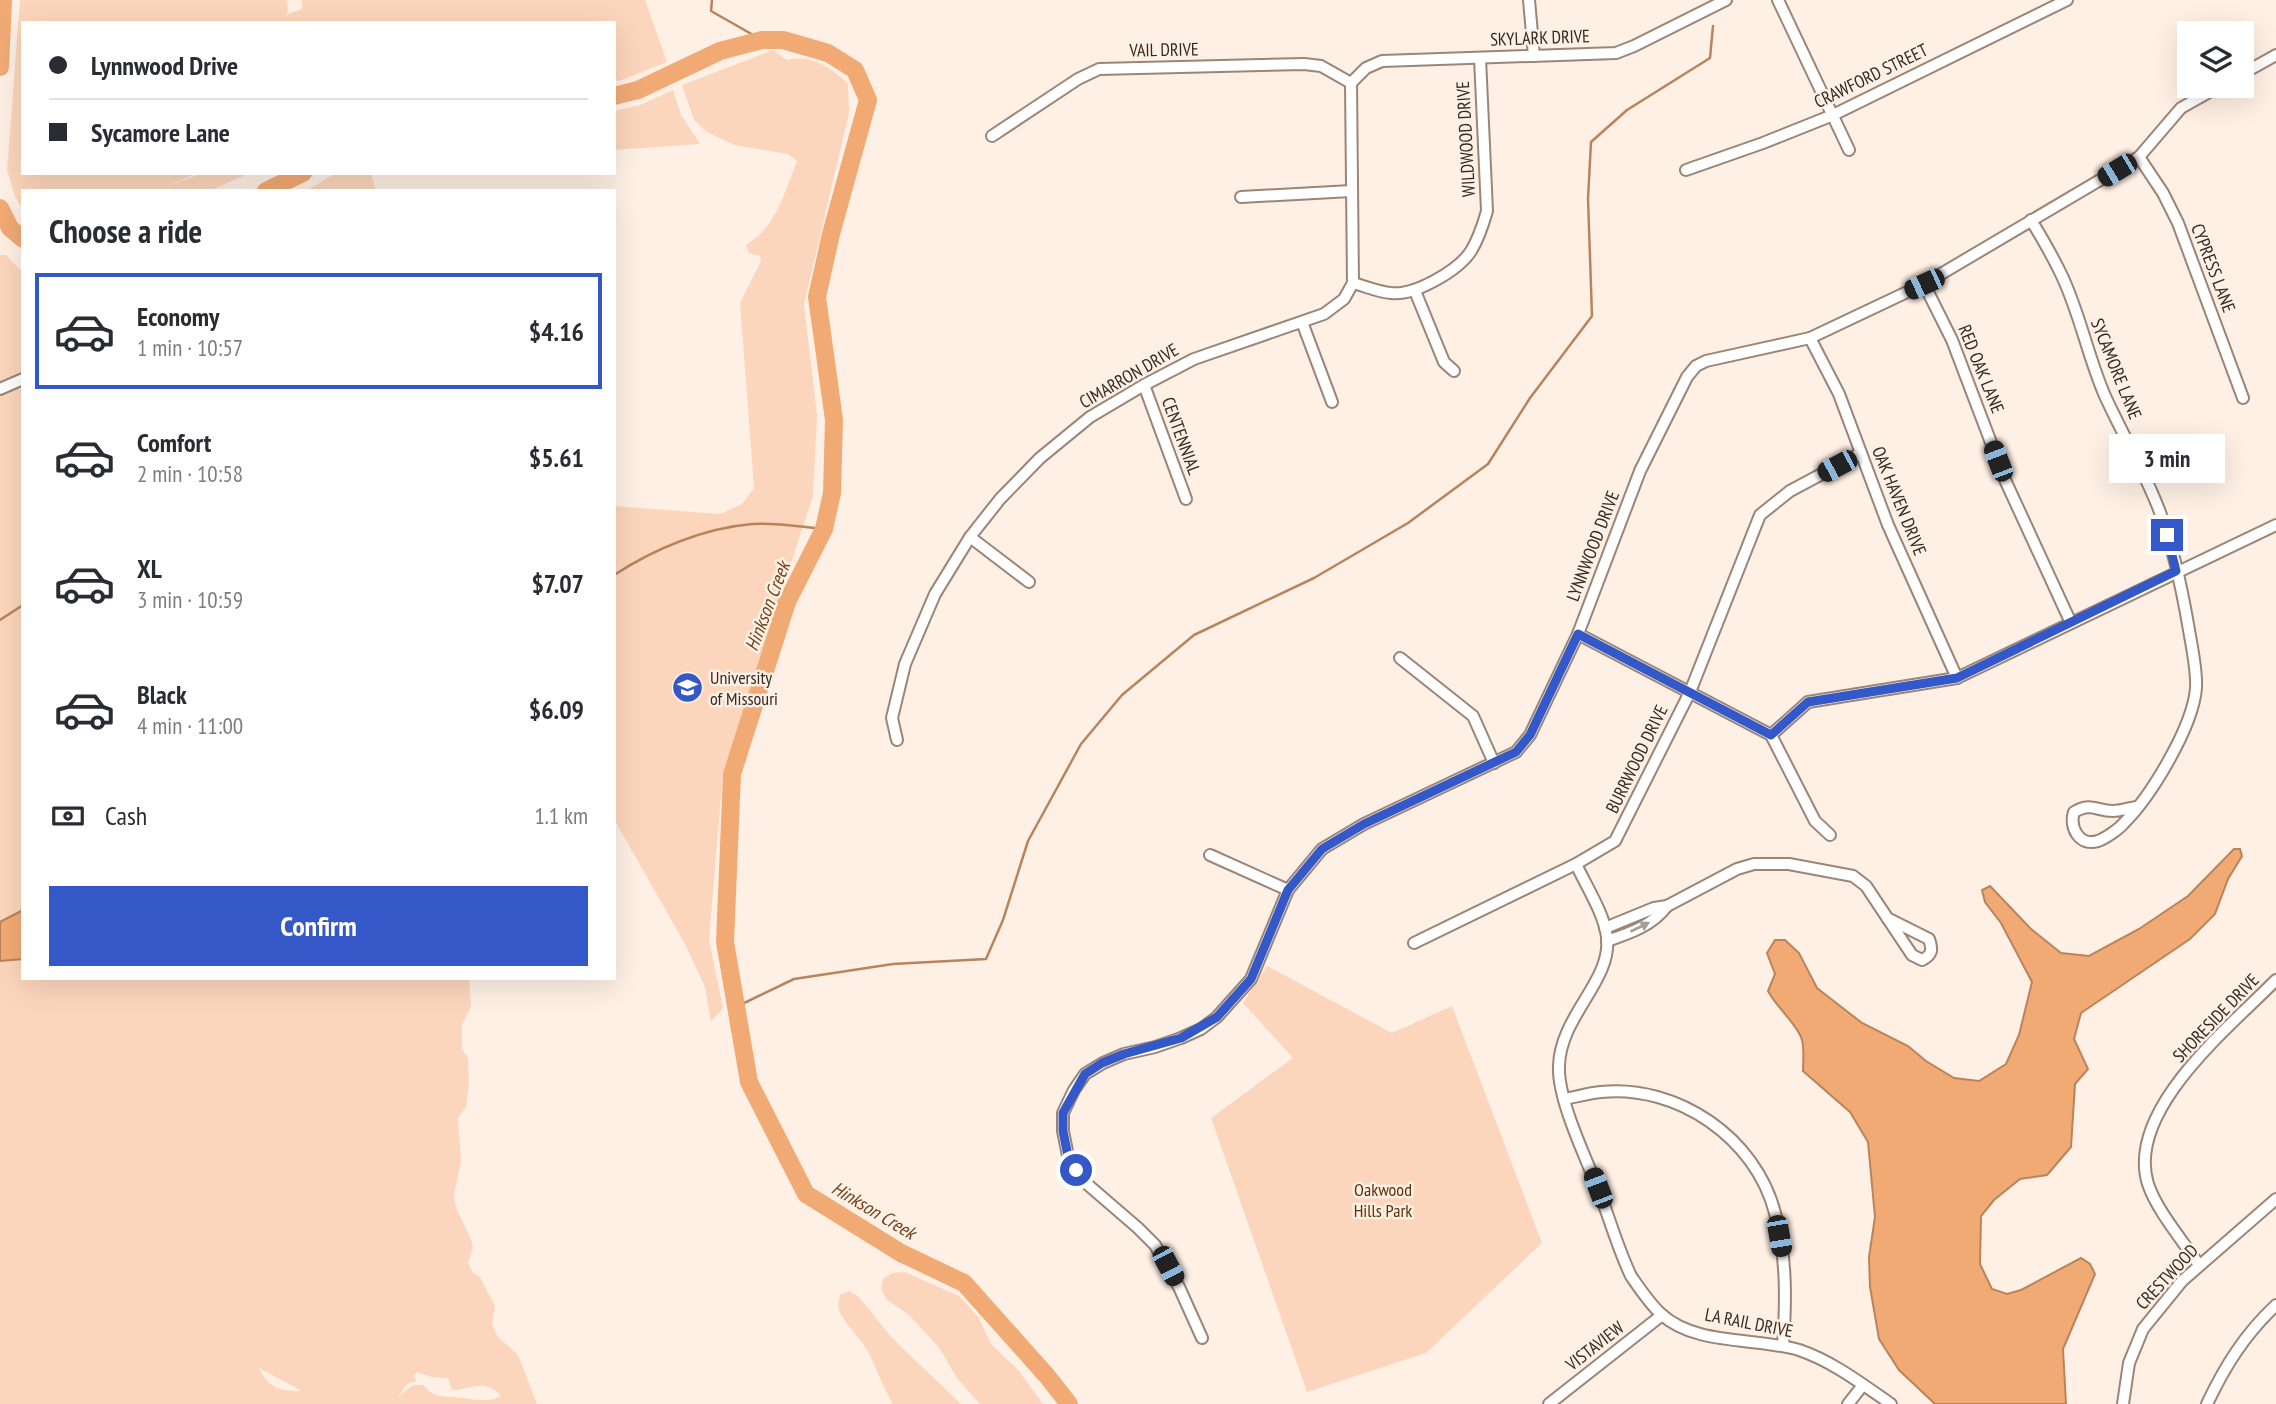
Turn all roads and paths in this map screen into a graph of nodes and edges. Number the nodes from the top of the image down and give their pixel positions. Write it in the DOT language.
graph roads {
  1 [pos="1530,0"];
  2 [pos="1726,0"];
  3 [pos="1778,0"];
  4 [pos="2067,0"];
  5 [pos="2276,55"];
  6 [pos="1534,56"];
  7 [pos="1480,58"];
  8 [pos="2254,67"];
  9 [pos="1351,83"];
  10 [pos="2199,98"];
  11 [pos="1833,115"];
  12 [pos="992,136"];
  13 [pos="1849,150"];
  14 [pos="2139,157"];
  15 [pos="1686,170"];
  16 [pos="1351,191"];
  17 [pos="1241,197"];
  18 [pos="2031,220"];
  19 [pos="1353,283"];
  20 [pos="1924,284"];
  21 [pos="1415,291"];
  22 [pos="1301,321"];
  23 [pos="1810,338"];
  24 [pos="1454,371"];
  25 [pos="21,380"];
  26 [pos="1144,385"];
  27 [pos="0,388"];
  28 [pos="2243,398"];
  29 [pos="1332,402"];
  30 [pos="1861,453"];
  31 [pos="1186,499"];
  32 [pos="2276,525"];
  33 [pos="970,537"];
  34 [pos="2176,571"];
  35 [pos="1029,582"];
  36 [pos="2071,623"];
  37 [pos="1578,634"];
  38 [pos="1400,658"];
  39 [pos="1957,678"];
  40 [pos="1690,692"];
  41 [pos="1771,735"];
  42 [pos="897,740"];
  43 [pos="1494,763"];
  44 [pos="2136,807"];
  45 [pos="1830,835"];
  46 [pos="1210,855"];
  47 [pos="1576,864"];
  48 [pos="1288,890"];
  49 [pos="1667,906"];
  50 [pos="1887,918"];
  51 [pos="1605,928"];
  52 [pos="1607,941"];
  53 [pos="1414,943"];
  54 [pos="2276,980"];
  55 [pos="1564,1100"];
  56 [pos="2276,1199"];
  57 [pos="2199,1265"];
  58 [pos="2276,1305"];
  59 [pos="1662,1315"];
  60 [pos="1202,1338"];
  61 [pos="1783,1346"];
  62 [pos="1863,1385"];
  63 [pos="1549,1404"];
  64 [pos="1848,1404"];
  65 [pos="1891,1404"];
  66 [pos="2123,1404"];
  67 [pos="2207,1404"];
  1 -- 6 [label="street"];
  2 -- 6 [label="street, SKYLARK DRIVE"];
  3 -- 11 [label="street"];
  4 -- 11 [label="street, CRAWFORD STREET"];
  5 -- 8 [label="street"];
  6 -- 7 [label="street, SKYLARK DRIVE"];
  7 -- 9 [label="street, SKYLARK DRIVE"];
  7 -- 21 [label="street, WILDWOOD DRIVE"];
  9 -- 12 [label="street, VAIL DRIVE"];
  9 -- 16 [label="street"];
  10 -- 14 [label="street, LYNNWOOD DRIVE"];
  11 -- 13 [label="street"];
  11 -- 15 [label="street, CRAWFORD STREET"];
  14 -- 18 [label="street, LYNNWOOD DRIVE"];
  14 -- 28 [label="street, CYPRESS LANE"];
  16 -- 17 [label="street"];
  16 -- 19 [label="street"];
  18 -- 20 [label="street, LYNNWOOD DRIVE"];
  18 -- 34 [label="street, SYCAMORE LANE"];
  19 -- 21 [label="street"];
  19 -- 22 [label="street, CIMARRON DRIVE"];
  20 -- 23 [label="street, LYNNWOOD DRIVE"];
  20 -- 36 [label="street, RED OAK LANE"];
  21 -- 24 [label="street"];
  22 -- 26 [label="street, CIMARRON DRIVE"];
  22 -- 29 [label="street"];
  23 -- 30 [label="street, OAK HAVEN DRIVE"];
  23 -- 37 [label="street, LYNNWOOD DRIVE"];
  25 -- 27 [label="street"];
  26 -- 31 [label="street, CENTENNIAL"];
  26 -- 33 [label="street, CIMARRON DRIVE"];
  30 -- 39 [label="street, OAK HAVEN DRIVE"];
  30 -- 40 [label="street, BURRWOOD DRIVE"];
  32 -- 34 [label="street"];
  33 -- 35 [label="street"];
  33 -- 42 [label="street, CIMARRON DRIVE"];
  34 -- 36 [label="street"];
  34 -- 44 [label="street, SYCAMORE LANE"];
  36 -- 39 [label="street"];
  37 -- 40 [label="street"];
  37 -- 43 [label="street, LYNNWOOD DRIVE"];
  38 -- 43 [label="street"];
  39 -- 41 [label="street"];
  40 -- 41 [label="street"];
  40 -- 47 [label="street, BURRWOOD DRIVE"];
  41 -- 45 [label="street"];
  43 -- 48 [label="street, LYNNWOOD DRIVE"];
  44 -- 44 [label="street, SYCAMORE LANE"];
  46 -- 48 [label="street"];
  47 -- 51 [label="street, LA RAIL DRIVE"];
  47 -- 53 [label="street, BURRWOOD DRIVE"];
  48 -- 60 [label="street, LYNNWOOD DRIVE"];
  49 -- 50 [label="street"];
  49 -- 51 [label="street"];
  52 -- 49 [label="street, one-way"];
  51 -- 52 [label="street, LA RAIL DRIVE"];
  52 -- 55 [label="street, LA RAIL DRIVE"];
  54 -- 57 [label="street, SHORESIDE DRIVE"];
  55 -- 59 [label="street, LA RAIL DRIVE"];
  55 -- 61 [label="street"];
  56 -- 57 [label="street, CRESTWOOD"];
  57 -- 66 [label="street, CRESTWOOD"];
  58 -- 67 [label="street"];
  59 -- 61 [label="street, LA RAIL DRIVE"];
  59 -- 63 [label="street, VISTAVIEW"];
  61 -- 62 [label="street, LA RAIL DRIVE"];
  62 -- 64 [label="street"];
  62 -- 65 [label="street, LA RAIL DRIVE"];
}
